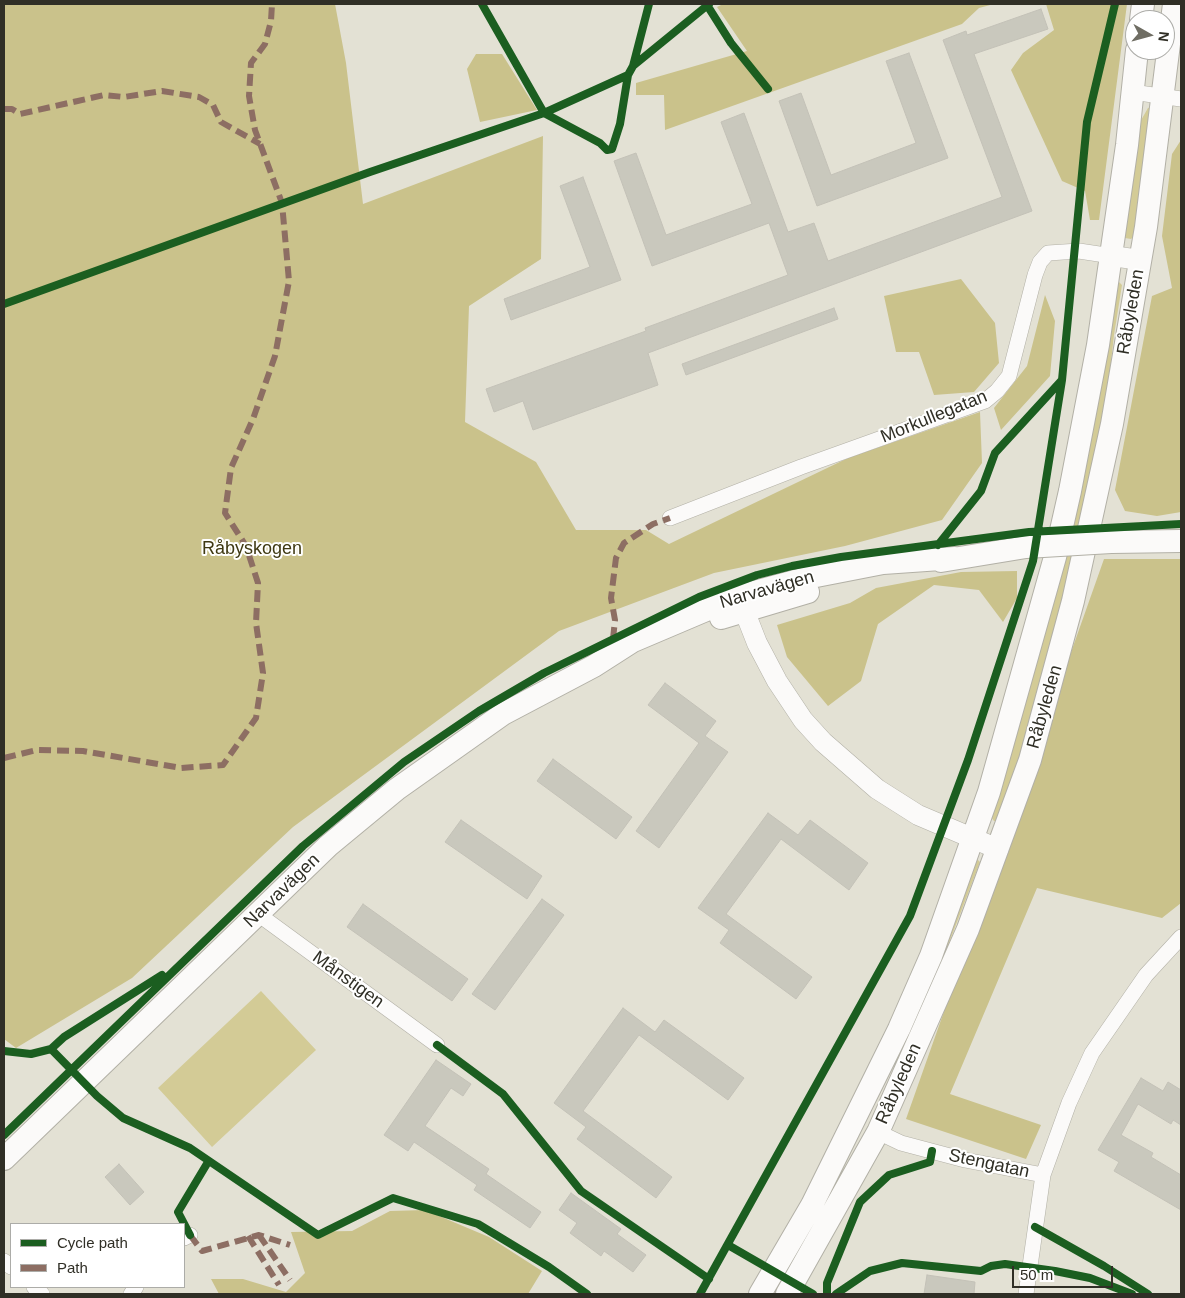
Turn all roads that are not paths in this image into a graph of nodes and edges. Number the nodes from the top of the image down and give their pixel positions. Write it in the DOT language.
graph roads {
  1 [pos="1174,4"];
  2 [pos="1136,60"];
  3 [pos="1132,92"];
  4 [pos="1172,98"];
  5 [pos="1112,256"];
  6 [pos="1140,260"];
  7 [pos="670,518"];
  8 [pos="1181,541"];
  9 [pos="741,603"];
  10 [pos="971,839"];
  11 [pos="998,848"];
  12 [pos="258,914"];
  13 [pos="1181,937"];
  14 [pos="437,1045"];
  15 [pos="857,1119"];
  16 [pos="878,1132"];
  17 [pos="4,1159"];
  18 [pos="1043,1175"];
  19 [pos="760,1294"];
  20 [pos="787,1294"];
  21 [pos="1026,1294"];
  1 -- 4 [label="main road, Råbyleden"];
  2 -- 3 [label="main road, Råbyleden"];
  3 -- 4 [label="street"];
  3 -- 5 [label="main road, Råbyleden"];
  4 -- 6 [label="main road, Råbyleden"];
  5 -- 6 [label="street, Råbyleden"];
  5 -- 7 [label="street, Morkullegatan"];
  5 -- 10 [label="main road, Råbyleden"];
  6 -- 11 [label="main road, Råbyleden"];
  8 -- 9 [label="main road, Narvavägen, bridge"];
  9 -- 10 [label="street"];
  9 -- 12 [label="main road, Narvavägen"];
  10 -- 11 [label="street"];
  10 -- 15 [label="main road, Råbyleden"];
  11 -- 16 [label="main road, Råbyleden"];
  12 -- 14 [label="street, Månstigen"];
  12 -- 17 [label="main road, Narvavägen"];
  13 -- 18 [label="street"];
  15 -- 16 [label="main road, Råbyleden"];
  15 -- 19 [label="main road, Råbyleden"];
  16 -- 18 [label="street, Stengatan"];
  16 -- 20 [label="main road, Råbyleden"];
  18 -- 21 [label="street"];
}
